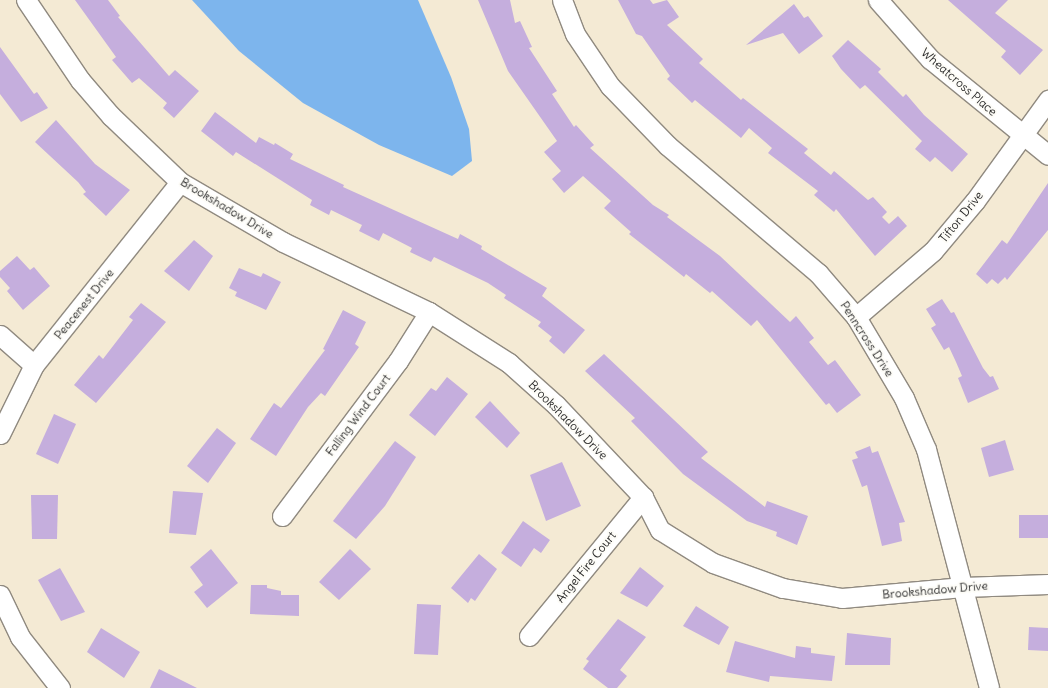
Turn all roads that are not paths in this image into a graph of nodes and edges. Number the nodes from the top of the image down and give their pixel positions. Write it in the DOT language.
graph roads {
  1 [pos="26,0"];
  2 [pos="562,0"];
  3 [pos="878,0"];
  4 [pos="1048,100"];
  5 [pos="1021,135"];
  6 [pos="1048,155"];
  7 [pos="180,182"];
  8 [pos="430,312"];
  9 [pos="856,318"];
  10 [pos="0,335"];
  11 [pos="34,365"];
  12 [pos="0,434"];
  13 [pos="643,497"];
  14 [pos="282,516"];
  15 [pos="1048,584"];
  16 [pos="963,587"];
  17 [pos="0,595"];
  18 [pos="529,636"];
  19 [pos="60,688"];
  20 [pos="989,688"];
  1 -- 7 [label="street, Brookshadow Drive"];
  2 -- 9 [label="street, Penncross Drive"];
  3 -- 5 [label="street, Wheatcross Place"];
  4 -- 5 [label="street, Tifton Drive"];
  5 -- 6 [label="street, Wheatcross Place"];
  5 -- 9 [label="street, Tifton Drive"];
  7 -- 8 [label="street, Brookshadow Drive"];
  7 -- 11 [label="street, Peacenest Drive"];
  8 -- 13 [label="street, Brookshadow Drive"];
  8 -- 14 [label="street, Falling Wind Court"];
  9 -- 16 [label="street, Penncross Drive"];
  10 -- 11 [label="street"];
  11 -- 12 [label="street, Peacenest Drive"];
  13 -- 16 [label="street, Brookshadow Drive"];
  13 -- 18 [label="street, Angel Fire Court"];
  15 -- 16 [label="street, Brookshadow Drive"];
  16 -- 20 [label="street, Penncross Drive"];
  17 -- 19 [label="street"];
}
